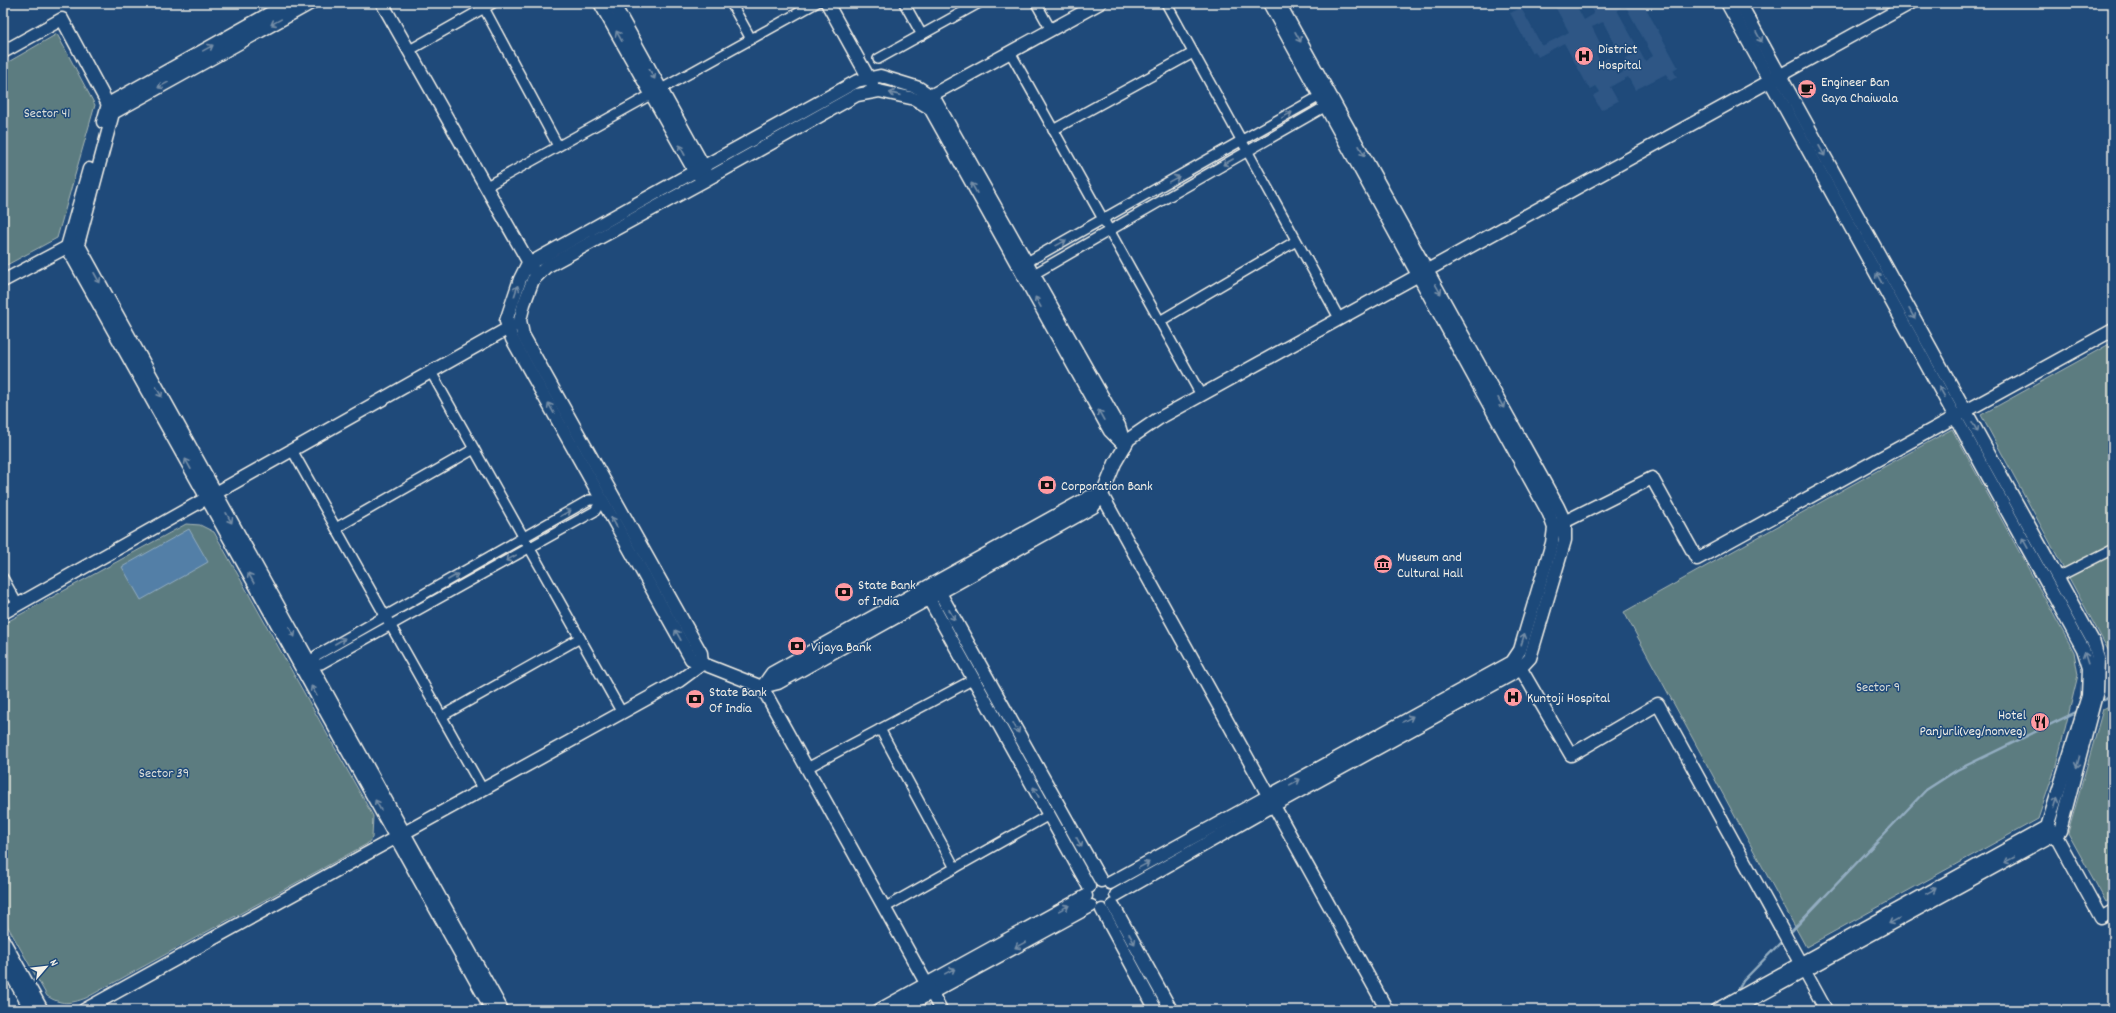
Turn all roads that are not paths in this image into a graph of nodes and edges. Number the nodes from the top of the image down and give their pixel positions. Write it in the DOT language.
graph roads {
  1 [pos="288,3"];
  2 [pos="310,3"];
  3 [pos="382,3"];
  4 [pos="493,3"];
  5 [pos="600,3"];
  6 [pos="613,3"];
  7 [pos="731,3"];
  8 [pos="816,3"];
  9 [pos="827,3"];
  10 [pos="904,3"];
  11 [pos="979,3"];
  12 [pos="1036,3"];
  13 [pos="1100,3"];
  14 [pos="1166,3"];
  15 [pos="1269,3"];
  16 [pos="1279,3"];
  17 [pos="1727,3"];
  18 [pos="1740,3"];
  19 [pos="1911,3"];
  20 [pos="484,8"];
  21 [pos="1051,30"];
  22 [pos="922,35"];
  23 [pos="751,39"];
  24 [pos="408,51"];
  25 [pos="3,52"];
  26 [pos="1010,52"];
  27 [pos="1193,53"];
  28 [pos="878,59"];
  29 [pos="869,78"];
  30 [pos="1775,78"];
  31 [pos="877,91"];
  32 [pos="656,92"];
  33 [pos="927,100"];
  34 [pos="1326,100"];
  35 [pos="110,108"];
  36 [pos="1053,130"];
  37 [pos="1242,141"];
  38 [pos="558,146"];
  39 [pos="1247,151"];
  40 [pos="699,169"];
  41 [pos="704,181"];
  42 [pos="485,187"];
  43 [pos="1103,219"];
  44 [pos="1109,230"];
  45 [pos="1296,241"];
  46 [pos="72,245"];
  47 [pos="1027,262"];
  48 [pos="530,264"];
  49 [pos="1423,272"];
  50 [pos="1034,274"];
  51 [pos="537,276"];
  52 [pos="3,281"];
  53 [pos="1339,318"];
  54 [pos="1160,321"];
  55 [pos="521,323"];
  56 [pos="509,328"];
  57 [pos="2113,330"];
  58 [pos="430,372"];
  59 [pos="1201,395"];
  60 [pos="1960,413"];
  61 [pos="1125,446"];
  62 [pos="474,449"];
  63 [pos="292,450"];
  64 [pos="1102,495"];
  65 [pos="211,496"];
  66 [pos="602,500"];
  67 [pos="1565,522"];
  68 [pos="336,528"];
  69 [pos="1554,528"];
  70 [pos="524,537"];
  71 [pos="529,548"];
  72 [pos="2113,549"];
  73 [pos="2058,577"];
  74 [pos="3,578"];
  75 [pos="928,593"];
  76 [pos="940,593"];
  77 [pos="18,605"];
  78 [pos="3,613"];
  79 [pos="385,616"];
  80 [pos="391,625"];
  81 [pos="580,638"];
  82 [pos="1518,663"];
  83 [pos="702,664"];
  84 [pos="310,665"];
  85 [pos="974,679"];
  86 [pos="762,686"];
  87 [pos="2093,694"];
  88 [pos="622,713"];
  89 [pos="442,716"];
  90 [pos="880,729"];
  91 [pos="807,768"];
  92 [pos="483,790"];
  93 [pos="1271,801"];
  94 [pos="1049,815"];
  95 [pos="2051,830"];
  96 [pos="400,836"];
  97 [pos="955,868"];
  98 [pos="1105,882"];
  99 [pos="1092,900"];
  100 [pos="1115,900"];
  101 [pos="884,908"];
  102 [pos="2113,911"];
  103 [pos="3,940"];
  104 [pos="3,959"];
  105 [pos="1802,966"];
  106 [pos="929,989"];
  107 [pos="1737,1008"];
  108 [pos="1717,1009"];
  109 [pos="31,1010"];
  110 [pos="42,1010"];
  111 [pos="84,1010"];
  112 [pos="492,1010"];
  113 [pos="502,1010"];
  114 [pos="879,1010"];
  115 [pos="900,1010"];
  116 [pos="941,1010"];
  117 [pos="1156,1010"];
  118 [pos="1171,1010"];
  119 [pos="1387,1010"];
  120 [pos="1826,1010"];
  35 -- 1 [label="street, one-way"];
  2 -- 35 [label="street, one-way"];
  3 -- 24 [label="street"];
  4 -- 20 [label="street"];
  32 -- 5 [label="street, one-way"];
  6 -- 32 [label="street, one-way"];
  7 -- 23 [label="street"];
  8 -- 23 [label="street"];
  9 -- 29 [label="street"];
  10 -- 22 [label="street"];
  11 -- 22 [label="street"];
  12 -- 21 [label="street"];
  13 -- 21 [label="street"];
  14 -- 27 [label="street"];
  15 -- 34 [label="street"];
  16 -- 34 [label="street, one-way"];
  17 -- 30 [label="street"];
  18 -- 30 [label="street, one-way"];
  19 -- 30 [label="street"];
  20 -- 24 [label="street"];
  20 -- 38 [label="street"];
  21 -- 26 [label="street"];
  22 -- 28 [label="street"];
  23 -- 32 [label="street"];
  24 -- 42 [label="street"];
  25 -- 35 [label="street"];
  26 -- 33 [label="street"];
  26 -- 36 [label="street"];
  27 -- 36 [label="street"];
  27 -- 37 [label="street"];
  29 -- 31 [label="street"];
  29 -- 33 [label="street"];
  29 -- 40 [label="street"];
  30 -- 49 [label="street"];
  30 -- 60 [label="street"];
  33 -- 31 [label="street, one-way"];
  31 -- 41 [label="street"];
  32 -- 38 [label="street"];
  32 -- 40 [label="street"];
  33 -- 47 [label="street"];
  61 -- 33 [label="street, one-way"];
  37 -- 34 [label="street, one-way"];
  34 -- 39 [label="street"];
  34 -- 49 [label="street"];
  35 -- 46 [label="street"];
  36 -- 43 [label="street"];
  37 -- 39 [label="street"];
  43 -- 37 [label="street, one-way"];
  38 -- 42 [label="street"];
  39 -- 44 [label="street, one-way"];
  39 -- 45 [label="street"];
  40 -- 41 [label="street"];
  40 -- 48 [label="street"];
  41 -- 51 [label="street"];
  42 -- 48 [label="street"];
  43 -- 44 [label="street"];
  47 -- 43 [label="street, one-way"];
  44 -- 50 [label="street"];
  44 -- 54 [label="street"];
  45 -- 53 [label="street"];
  45 -- 54 [label="street"];
  46 -- 52 [label="street"];
  46 -- 65 [label="street"];
  47 -- 50 [label="street"];
  48 -- 51 [label="street"];
  56 -- 48 [label="street, one-way"];
  49 -- 53 [label="street"];
  49 -- 67 [label="street, one-way"];
  49 -- 69 [label="street"];
  50 -- 61 [label="street"];
  51 -- 55 [label="street"];
  53 -- 59 [label="street"];
  54 -- 59 [label="street"];
  55 -- 56 [label="street"];
  55 -- 83 [label="street"];
  56 -- 58 [label="street"];
  66 -- 56 [label="street, one-way"];
  57 -- 60 [label="street"];
  58 -- 62 [label="street"];
  58 -- 63 [label="street"];
  59 -- 61 [label="street"];
  60 -- 67 [label="street"];
  60 -- 73 [label="street, one-way"];
  87 -- 60 [label="street, one-way"];
  61 -- 64 [label="street"];
  62 -- 68 [label="street"];
  62 -- 70 [label="street"];
  63 -- 65 [label="street"];
  63 -- 68 [label="street"];
  64 -- 75 [label="street"];
  64 -- 76 [label="street"];
  64 -- 93 [label="street"];
  65 -- 77 [label="street"];
  65 -- 84 [label="street, one-way"];
  96 -- 65 [label="street, one-way"];
  70 -- 66 [label="street, one-way"];
  66 -- 71 [label="street"];
  83 -- 66 [label="street, one-way"];
  67 -- 69 [label="street"];
  67 -- 82 [label="street"];
  68 -- 79 [label="street"];
  82 -- 69 [label="street, one-way"];
  70 -- 71 [label="street"];
  79 -- 70 [label="street, one-way"];
  71 -- 80 [label="street, one-way"];
  71 -- 81 [label="street"];
  72 -- 73 [label="street"];
  73 -- 87 [label="street"];
  74 -- 77 [label="street"];
  75 -- 76 [label="street"];
  75 -- 85 [label="street"];
  75 -- 86 [label="street"];
  76 -- 98 [label="street, one-way"];
  77 -- 78 [label="street"];
  79 -- 80 [label="street"];
  84 -- 79 [label="street, one-way"];
  80 -- 84 [label="street"];
  80 -- 89 [label="street"];
  81 -- 88 [label="street"];
  81 -- 89 [label="street"];
  82 -- 93 [label="street"];
  82 -- 105 [label="street"];
  83 -- 86 [label="street"];
  83 -- 88 [label="street"];
  84 -- 96 [label="street"];
  85 -- 90 [label="street"];
  94 -- 85 [label="street, one-way"];
  86 -- 91 [label="street"];
  87 -- 95 [label="street"];
  88 -- 92 [label="street"];
  89 -- 92 [label="street"];
  90 -- 91 [label="street"];
  90 -- 97 [label="street"];
  91 -- 101 [label="street"];
  92 -- 96 [label="street"];
  98 -- 93 [label="street, one-way"];
  93 -- 100 [label="street"];
  93 -- 119 [label="street"];
  94 -- 97 [label="street"];
  94 -- 99 [label="street"];
  95 -- 102 [label="street"];
  95 -- 105 [label="street"];
  96 -- 111 [label="street"];
  96 -- 112 [label="street"];
  96 -- 113 [label="street"];
  97 -- 101 [label="street"];
  98 -- 99 [label="street"];
  98 -- 100 [label="street"];
  99 -- 100 [label="street"];
  99 -- 106 [label="street"];
  99 -- 117 [label="street"];
  100 -- 118 [label="street, one-way"];
  101 -- 106 [label="street"];
  103 -- 110 [label="street"];
  104 -- 109 [label="street"];
  105 -- 107 [label="street"];
  105 -- 108 [label="street"];
  105 -- 120 [label="street"];
  106 -- 114 [label="street"];
  106 -- 115 [label="street"];
  106 -- 116 [label="street"];
}
